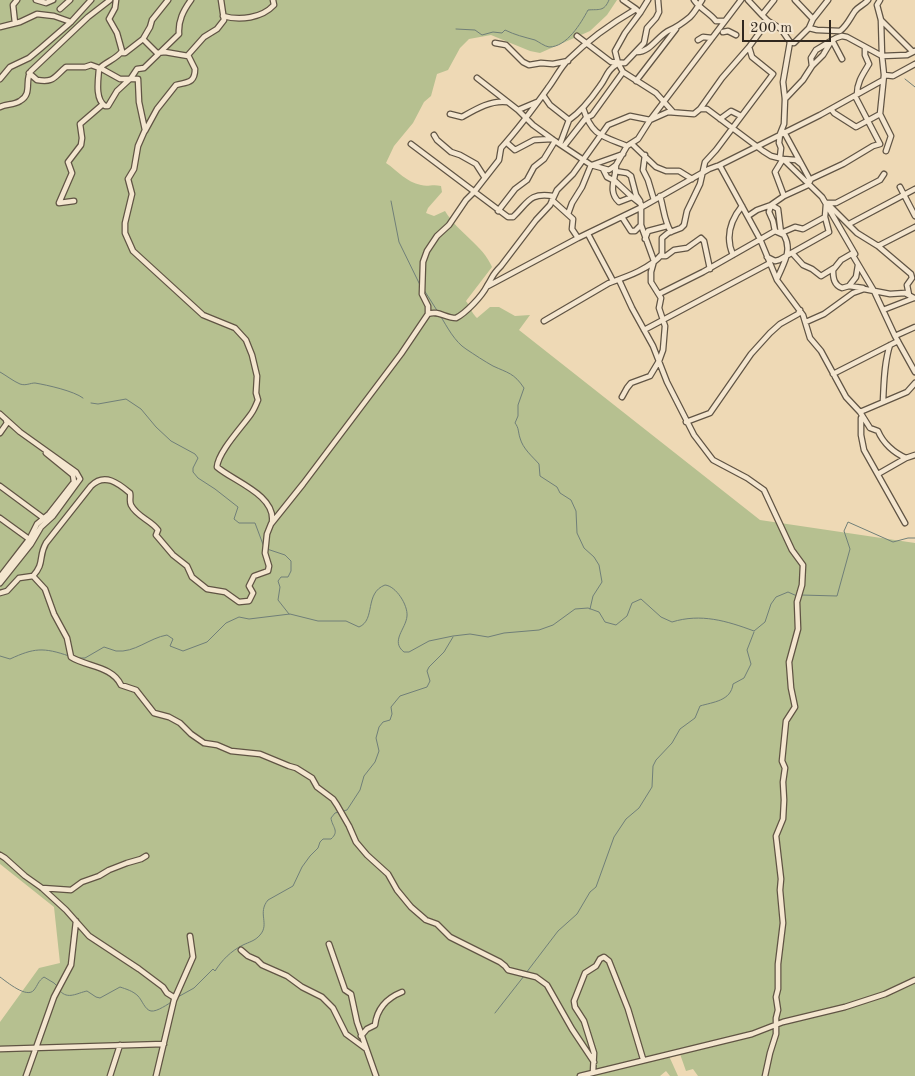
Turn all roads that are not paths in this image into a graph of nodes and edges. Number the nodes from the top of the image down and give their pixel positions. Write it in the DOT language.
graph roads {
  1 [pos="17,0"];
  2 [pos="36,0"];
  3 [pos="52,0"];
  4 [pos="70,0"];
  5 [pos="91,0"];
  6 [pos="110,0"];
  7 [pos="116,0"];
  8 [pos="168,0"];
  9 [pos="191,0"];
  10 [pos="273,0"];
  11 [pos="623,0"];
  12 [pos="648,0"];
  13 [pos="658,0"];
  14 [pos="694,0"];
  15 [pos="702,0"];
  16 [pos="741,0"];
  17 [pos="748,0"];
  18 [pos="774,0"];
  19 [pos="795,0"];
  20 [pos="828,0"];
  21 [pos="868,0"];
  22 [pos="880,0"];
  23 [pos="221,1"];
  24 [pos="698,6"];
  25 [pos="60,9"];
  26 [pos="636,9"];
  27 [pos="640,13"];
  28 [pos="762,15"];
  29 [pos="223,16"];
  30 [pos="813,19"];
  31 [pos="881,20"];
  32 [pos="724,21"];
  33 [pos="768,21"];
  34 [pos="71,22"];
  35 [pos="15,23"];
  36 [pos="0,27"];
  37 [pos="809,28"];
  38 [pos="676,29"];
  39 [pos="723,32"];
  40 [pos="736,35"];
  41 [pos="577,36"];
  42 [pos="712,38"];
  43 [pos="143,40"];
  44 [pos="698,40"];
  45 [pos="832,40"];
  46 [pos="790,42"];
  47 [pos="495,43"];
  48 [pos="587,44"];
  49 [pos="865,47"];
  50 [pos="749,48"];
  51 [pos="636,52"];
  52 [pos="914,52"];
  53 [pos="161,53"];
  54 [pos="121,54"];
  55 [pos="188,56"];
  56 [pos="882,56"];
  57 [pos="842,59"];
  58 [pos="568,61"];
  59 [pos="618,63"];
  60 [pos="915,64"];
  61 [pos="812,66"];
  62 [pos="100,68"];
  63 [pos="29,72"];
  64 [pos="623,72"];
  65 [pos="132,78"];
  66 [pos="477,78"];
  67 [pos="883,78"];
  68 [pos="0,79"];
  69 [pos="636,81"];
  70 [pos="543,95"];
  71 [pos="856,95"];
  72 [pos="785,99"];
  73 [pos="508,102"];
  74 [pos="538,102"];
  75 [pos="664,102"];
  76 [pos="102,105"];
  77 [pos="0,107"];
  78 [pos="583,108"];
  79 [pos="700,108"];
  80 [pos="831,109"];
  81 [pos="518,110"];
  82 [pos="674,112"];
  83 [pos="450,114"];
  84 [pos="880,114"];
  85 [pos="741,116"];
  86 [pos="526,118"];
  87 [pos="586,118"];
  88 [pos="720,119"];
  89 [pos="569,120"];
  90 [pos="650,120"];
  91 [pos="868,120"];
  92 [pos="732,128"];
  93 [pos="782,133"];
  94 [pos="144,134"];
  95 [pos="434,135"];
  96 [pos="600,136"];
  97 [pos="554,140"];
  98 [pos="507,143"];
  99 [pos="411,144"];
  100 [pos="632,144"];
  101 [pos="562,145"];
  102 [pos="627,146"];
  103 [pos="756,146"];
  104 [pos="886,151"];
  105 [pos="623,154"];
  106 [pos="645,155"];
  107 [pos="781,158"];
  108 [pos="583,160"];
  109 [pos="801,164"];
  110 [pos="592,165"];
  111 [pos="616,165"];
  112 [pos="718,166"];
  113 [pos="603,169"];
  114 [pos="609,170"];
  115 [pos="616,171"];
  116 [pos="702,173"];
  117 [pos="884,174"];
  118 [pos="485,178"];
  119 [pos="692,179"];
  120 [pos="614,180"];
  121 [pos="808,185"];
  122 [pos="900,187"];
  123 [pos="914,190"];
  124 [pos="474,192"];
  125 [pos="904,195"];
  126 [pos="660,196"];
  127 [pos="784,196"];
  128 [pos="632,197"];
  129 [pos="553,198"];
  130 [pos="654,200"];
  131 [pos="74,202"];
  132 [pos="640,202"];
  133 [pos="826,202"];
  134 [pos="772,205"];
  135 [pos="742,206"];
  136 [pos="642,207"];
  137 [pos="498,211"];
  138 [pos="568,214"];
  139 [pos="748,216"];
  140 [pos="915,216"];
  141 [pos="622,217"];
  142 [pos="825,217"];
  143 [pos="849,224"];
  144 [pos="640,225"];
  145 [pos="667,226"];
  146 [pos="915,227"];
  147 [pos="775,231"];
  148 [pos="671,232"];
  149 [pos="781,233"];
  150 [pos="588,234"];
  151 [pos="578,238"];
  152 [pos="645,239"];
  153 [pos="760,239"];
  154 [pos="878,246"];
  155 [pos="854,253"];
  156 [pos="793,254"];
  157 [pos="733,255"];
  158 [pos="661,256"];
  159 [pos="787,256"];
  160 [pos="767,257"];
  161 [pos="654,262"];
  162 [pos="770,263"];
  163 [pos="858,265"];
  164 [pos="710,268"];
  165 [pos="834,268"];
  166 [pos="856,277"];
  167 [pos="619,280"];
  168 [pos="777,280"];
  169 [pos="613,281"];
  170 [pos="849,286"];
  171 [pos="487,287"];
  172 [pos="862,288"];
  173 [pos="874,291"];
  174 [pos="660,294"];
  175 [pos="909,295"];
  176 [pos="915,298"];
  177 [pos="800,310"];
  178 [pos="883,310"];
  179 [pos="428,314"];
  180 [pos="664,319"];
  181 [pos="544,321"];
  182 [pos="806,322"];
  183 [pos="915,327"];
  184 [pos="644,330"];
  185 [pos="895,336"];
  186 [pos="898,341"];
  187 [pos="890,346"];
  188 [pos="659,361"];
  189 [pos="915,372"];
  190 [pos="833,374"];
  191 [pos="915,383"];
  192 [pos="622,397"];
  193 [pos="883,401"];
  194 [pos="860,413"];
  195 [pos="0,414"];
  196 [pos="6,421"];
  197 [pos="686,422"];
  198 [pos="0,433"];
  199 [pos="915,454"];
  200 [pos="906,458"];
  201 [pos="878,474"];
  202 [pos="0,486"];
  203 [pos="0,518"];
  204 [pos="46,520"];
  205 [pos="272,522"];
  206 [pos="905,523"];
  207 [pos="29,539"];
  208 [pos="0,565"];
  209 [pos="6,569"];
  210 [pos="33,576"];
  211 [pos="0,577"];
  212 [pos="0,583"];
  213 [pos="0,593"];
  214 [pos="0,855"];
  215 [pos="146,856"];
  216 [pos="42,888"];
  217 [pos="76,921"];
  218 [pos="190,936"];
  219 [pos="329,944"];
  220 [pos="241,950"];
  221 [pos="915,980"];
  222 [pos="402,992"];
  223 [pos="175,998"];
  224 [pos="775,1026"];
  225 [pos="361,1036"];
  226 [pos="164,1044"];
  227 [pos="120,1045"];
  228 [pos="36,1048"];
  229 [pos="365,1048"];
  230 [pos="0,1049"];
  231 [pos="644,1059"];
  232 [pos="594,1062"];
  233 [pos="592,1072"];
  234 [pos="26,1076"];
  235 [pos="110,1076"];
  236 [pos="156,1076"];
  237 [pos="376,1076"];
  238 [pos="580,1076"];
  239 [pos="765,1076"];
  1 -- 35 [label="street"];
  2 -- 3 [label="street"];
  4 -- 25 [label="street"];
  5 -- 34 [label="street"];
  6 -- 63 [label="street"];
  7 -- 54 [label="street"];
  8 -- 43 [label="street"];
  9 -- 53 [label="street"];
  10 -- 29 [label="street"];
  11 -- 26 [label="street"];
  12 -- 27 [label="street"];
  13 -- 51 [label="street"];
  14 -- 24 [label="street"];
  15 -- 24 [label="street"];
  16 -- 32 [label="street"];
  17 -- 28 [label="street"];
  18 -- 28 [label="street"];
  19 -- 30 [label="street"];
  20 -- 30 [label="street"];
  21 -- 37 [label="street"];
  22 -- 31 [label="street"];
  23 -- 29 [label="street"];
  24 -- 32 [label="street"];
  24 -- 38 [label="street"];
  26 -- 27 [label="street"];
  26 -- 48 [label="street"];
  27 -- 59 [label="street"];
  28 -- 33 [label="street"];
  29 -- 55 [label="street"];
  30 -- 37 [label="street"];
  31 -- 52 [label="street"];
  31 -- 56 [label="street"];
  32 -- 42 [label="street"];
  33 -- 46 [label="street"];
  33 -- 50 [label="street"];
  34 -- 35 [label="street"];
  34 -- 68 [label="street"];
  35 -- 36 [label="street"];
  37 -- 46 [label="street"];
  38 -- 51 [label="street"];
  38 -- 69 [label="street"];
  39 -- 40 [label="street"];
  41 -- 48 [label="street"];
  42 -- 44 [label="street"];
  42 -- 75 [label="street"];
  43 -- 53 [label="street"];
  43 -- 54 [label="street"];
  45 -- 49 [label="street"];
  45 -- 57 [label="street"];
  45 -- 61 [label="street"];
  45 -- 61 [label="street"];
  46 -- 72 [label="street"];
  47 -- 58 [label="street"];
  48 -- 58 [label="street"];
  48 -- 59 [label="street"];
  49 -- 56 [label="street"];
  49 -- 71 [label="street"];
  50 -- 79 [label="street"];
  50 -- 85 [label="street"];
  51 -- 59 [label="street"];
  52 -- 56 [label="street"];
  53 -- 55 [label="street"];
  53 -- 65 [label="street"];
  54 -- 62 [label="street"];
  55 -- 94 [label="street"];
  56 -- 67 [label="street"];
  58 -- 70 [label="street"];
  59 -- 64 [label="street"];
  59 -- 78 [label="street"];
  60 -- 67 [label="street"];
  61 -- 72 [label="street"];
  62 -- 63 [label="street"];
  62 -- 65 [label="street"];
  62 -- 76 [label="street"];
  63 -- 77 [label="street"];
  64 -- 69 [label="street"];
  64 -- 87 [label="street"];
  65 -- 76 [label="street"];
  65 -- 94 [label="street"];
  66 -- 73 [label="street"];
  67 -- 71 [label="street"];
  67 -- 84 [label="street"];
  69 -- 75 [label="street"];
  70 -- 74 [label="street"];
  70 -- 89 [label="street"];
  71 -- 80 [label="street"];
  71 -- 91 [label="street"];
  72 -- 93 [label="street"];
  73 -- 81 [label="street"];
  73 -- 83 [label="street"];
  74 -- 81 [label="street"];
  74 -- 86 [label="street"];
  75 -- 82 [label="street"];
  75 -- 90 [label="street"];
  76 -- 131 [label="street"];
  78 -- 87 [label="street"];
  78 -- 89 [label="street"];
  79 -- 82 [label="street"];
  79 -- 88 [label="street"];
  80 -- 91 [label="street"];
  80 -- 93 [label="street"];
  81 -- 86 [label="street"];
  82 -- 90 [label="street"];
  84 -- 91 [label="street"];
  84 -- 104 [label="street"];
  85 -- 88 [label="street"];
  85 -- 92 [label="street"];
  86 -- 97 [label="street"];
  86 -- 98 [label="street"];
  87 -- 96 [label="street"];
  87 -- 101 [label="street"];
  88 -- 92 [label="street"];
  89 -- 101 [label="street"];
  90 -- 96 [label="street"];
  90 -- 100 [label="street"];
  91 -- 121 [label="street"];
  92 -- 103 [label="street"];
  92 -- 116 [label="street"];
  93 -- 103 [label="street"];
  93 -- 107 [label="street"];
  93 -- 109 [label="street"];
  94 -- 205 [label="street"];
  95 -- 118 [label="street"];
  96 -- 102 [label="street"];
  96 -- 108 [label="street"];
  97 -- 98 [label="street"];
  97 -- 101 [label="street"];
  97 -- 137 [label="street"];
  98 -- 118 [label="street"];
  99 -- 124 [label="street"];
  100 -- 102 [label="street"];
  100 -- 106 [label="street"];
  101 -- 108 [label="street"];
  102 -- 105 [label="street"];
  103 -- 107 [label="street"];
  103 -- 112 [label="street"];
  105 -- 110 [label="street"];
  105 -- 111 [label="street"];
  106 -- 119 [label="street"];
  106 -- 130 [label="street"];
  107 -- 109 [label="street"];
  107 -- 121 [label="street"];
  107 -- 127 [label="street"];
  108 -- 110 [label="street"];
  108 -- 129 [label="street"];
  109 -- 121 [label="street"];
  110 -- 113 [label="street"];
  110 -- 138 [label="street"];
  111 -- 114 [label="street"];
  111 -- 115 [label="street"];
  112 -- 116 [label="street"];
  112 -- 135 [label="street"];
  113 -- 114 [label="street"];
  113 -- 120 [label="street"];
  114 -- 115 [label="street"];
  115 -- 120 [label="street"];
  115 -- 132 [label="street"];
  116 -- 119 [label="street"];
  116 -- 148 [label="street"];
  117 -- 133 [label="street"];
  118 -- 124 [label="street"];
  119 -- 126 [label="street"];
  120 -- 128 [label="street"];
  120 -- 128 [label="street"];
  121 -- 127 [label="street"];
  121 -- 133 [label="street"];
  122 -- 125 [label="street"];
  123 -- 125 [label="street"];
  124 -- 137 [label="street"];
  124 -- 179 [label="street"];
  125 -- 140 [label="street"];
  125 -- 143 [label="street"];
  126 -- 130 [label="street"];
  126 -- 145 [label="street"];
  127 -- 134 [label="street"];
  128 -- 132 [label="street"];
  129 -- 137 [label="street"];
  129 -- 138 [label="street"];
  129 -- 171 [label="street"];
  130 -- 136 [label="street"];
  132 -- 136 [label="street"];
  133 -- 142 [label="street"];
  133 -- 143 [label="street"];
  133 -- 155 [label="street"];
  134 -- 139 [label="street"];
  134 -- 147 [label="street"];
  134 -- 149 [label="street"];
  135 -- 139 [label="street"];
  135 -- 157 [label="street"];
  136 -- 141 [label="street"];
  136 -- 144 [label="street"];
  138 -- 151 [label="street"];
  139 -- 153 [label="street"];
  141 -- 144 [label="street"];
  141 -- 150 [label="street"];
  142 -- 149 [label="street"];
  142 -- 156 [label="street"];
  143 -- 154 [label="street"];
  144 -- 152 [label="street"];
  145 -- 148 [label="street"];
  145 -- 152 [label="street"];
  146 -- 154 [label="street"];
  147 -- 149 [label="street"];
  147 -- 153 [label="street"];
  148 -- 158 [label="street"];
  149 -- 159 [label="street"];
  150 -- 151 [label="street"];
  150 -- 169 [label="street"];
  151 -- 171 [label="street"];
  152 -- 161 [label="street"];
  153 -- 157 [label="street"];
  153 -- 160 [label="street"];
  154 -- 175 [label="street"];
  155 -- 163 [label="street"];
  155 -- 165 [label="street"];
  156 -- 159 [label="street"];
  156 -- 165 [label="street"];
  157 -- 164 [label="street"];
  158 -- 161 [label="street"];
  158 -- 164 [label="street"];
  159 -- 160 [label="street"];
  159 -- 168 [label="street"];
  160 -- 162 [label="street"];
  161 -- 167 [label="street"];
  161 -- 174 [label="street"];
  162 -- 168 [label="street"];
  162 -- 180 [label="street"];
  163 -- 166 [label="street"];
  163 -- 173 [label="street"];
  164 -- 174 [label="street"];
  165 -- 170 [label="street"];
  166 -- 170 [label="street"];
  166 -- 172 [label="street"];
  167 -- 169 [label="street"];
  167 -- 184 [label="street"];
  168 -- 177 [label="street"];
  169 -- 181 [label="street"];
  170 -- 172 [label="street"];
  171 -- 179 [label="street"];
  172 -- 173 [label="street"];
  172 -- 182 [label="street"];
  173 -- 175 [label="street"];
  173 -- 178 [label="street"];
  174 -- 180 [label="street"];
  175 -- 176 [label="street"];
  176 -- 178 [label="street"];
  177 -- 182 [label="street"];
  177 -- 197 [label="street"];
  178 -- 185 [label="street"];
  179 -- 205 [label="street"];
  180 -- 184 [label="street"];
  180 -- 188 [label="street"];
  182 -- 190 [label="street"];
  183 -- 185 [label="street"];
  184 -- 188 [label="street"];
  185 -- 186 [label="street"];
  186 -- 187 [label="street"];
  186 -- 189 [label="street"];
  187 -- 190 [label="street"];
  187 -- 193 [label="street"];
  188 -- 192 [label="street"];
  188 -- 197 [label="street"];
  190 -- 194 [label="street"];
  191 -- 193 [label="street"];
  193 -- 194 [label="street"];
  194 -- 200 [label="street"];
  194 -- 201 [label="street"];
  195 -- 196 [label="street"];
  196 -- 198 [label="street"];
  196 -- 204 [label="street"];
  197 -- 224 [label="street"];
  199 -- 200 [label="street"];
  200 -- 201 [label="street"];
  201 -- 206 [label="street"];
  202 -- 204 [label="street"];
  203 -- 207 [label="street"];
  204 -- 207 [label="street"];
  204 -- 212 [label="street"];
  205 -- 210 [label="street"];
  207 -- 209 [label="street"];
  208 -- 209 [label="street"];
  209 -- 211 [label="street"];
  210 -- 213 [label="street"];
  210 -- 232 [label="street"];
  214 -- 216 [label="street"];
  215 -- 216 [label="street"];
  216 -- 217 [label="street"];
  217 -- 223 [label="street"];
  217 -- 228 [label="street"];
  218 -- 223 [label="street"];
  219 -- 225 [label="street"];
  220 -- 229 [label="street"];
  221 -- 224 [label="street"];
  222 -- 225 [label="street"];
  223 -- 226 [label="street"];
  224 -- 231 [label="street"];
  224 -- 239 [label="street"];
  225 -- 229 [label="street"];
  226 -- 227 [label="street"];
  226 -- 236 [label="street"];
  227 -- 228 [label="street"];
  227 -- 235 [label="street"];
  228 -- 230 [label="street"];
  228 -- 234 [label="street"];
  229 -- 237 [label="street"];
  231 -- 232 [label="street"];
  231 -- 233 [label="street"];
  232 -- 233 [label="street"];
  233 -- 238 [label="street"];
}
